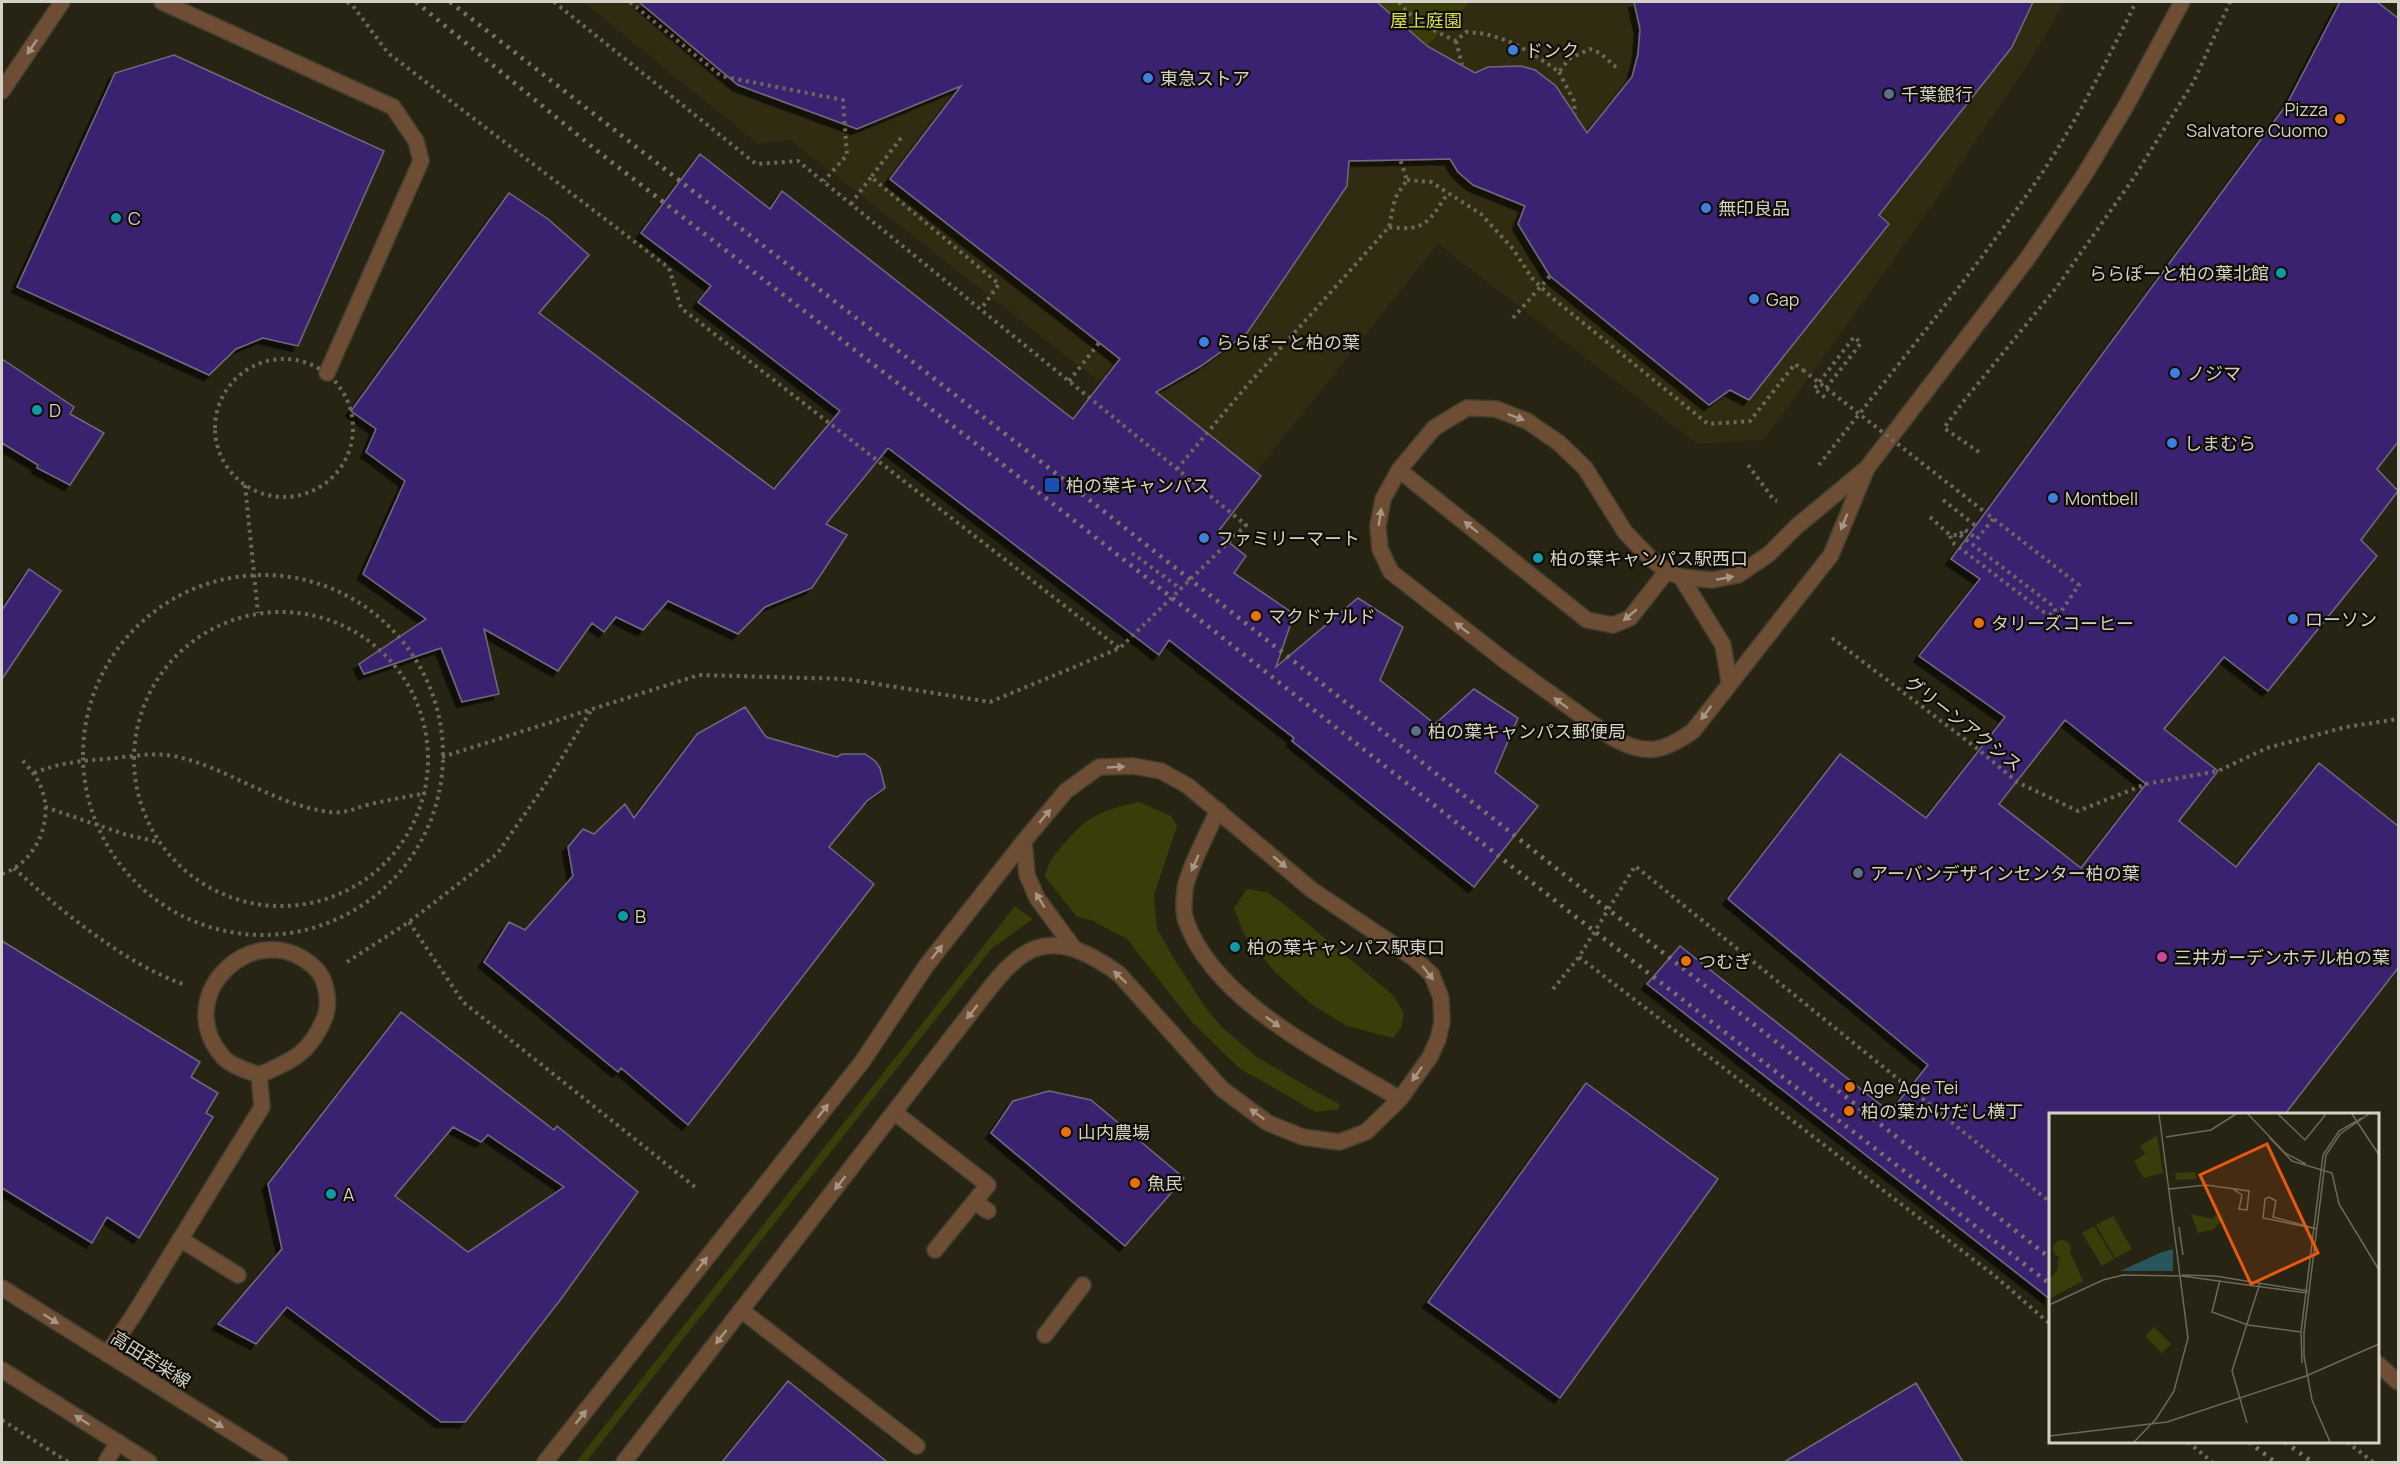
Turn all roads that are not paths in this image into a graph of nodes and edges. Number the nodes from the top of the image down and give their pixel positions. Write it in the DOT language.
graph roads {
  1 [pos="62,2"];
  2 [pos="162,2"];
  3 [pos="2182,2"];
  4 [pos="2,91"];
  5 [pos="327,373"];
  6 [pos="1866,468"];
  7 [pos="1399,470"];
  8 [pos="1674,574"];
  9 [pos="1729,681"];
  10 [pos="1218,810"];
  11 [pos="1024,841"];
  12 [pos="1073,947"];
  13 [pos="259,1075"];
  14 [pos="1400,1099"];
  15 [pos="894,1112"];
  16 [pos="975,1202"];
  17 [pos="988,1212"];
  18 [pos="180,1239"];
  19 [pos="935,1250"];
  20 [pos="238,1275"];
  21 [pos="1083,1285"];
  22 [pos="2,1288"];
  23 [pos="741,1310"];
  24 [pos="1045,1335"];
  25 [pos="107,1354"];
  26 [pos="2379,1365"];
  27 [pos="2,1370"];
  28 [pos="2398,1382"];
  29 [pos="118,1443"];
  30 [pos="917,1446"];
  31 [pos="106,1462"];
  32 [pos="149,1462"];
  33 [pos="280,1462"];
  34 [pos="545,1462"];
  35 [pos="624,1462"];
  1 -- 4 [label="street, one-way"];
  2 -- 5 [label="street"];
  3 -- 6 [label="street"];
  8 -- 6 [label="street, one-way"];
  6 -- 9 [label="street, one-way"];
  8 -- 7 [label="street, one-way"];
  7 -- 8 [label="street, one-way"];
  9 -- 7 [label="street, one-way"];
  8 -- 9 [label="street"];
  11 -- 10 [label="street, one-way"];
  10 -- 14 [label="street, one-way"];
  10 -- 14 [label="street, one-way"];
  12 -- 11 [label="street, one-way"];
  34 -- 11 [label="street, one-way"];
  14 -- 12 [label="street, one-way"];
  12 -- 15 [label="street, one-way"];
  13 -- 13 [label="street"];
  13 -- 18 [label="street"];
  15 -- 16 [label="street"];
  15 -- 23 [label="street, one-way"];
  16 -- 17 [label="street"];
  16 -- 19 [label="street"];
  18 -- 20 [label="street"];
  18 -- 25 [label="street"];
  21 -- 24 [label="street"];
  22 -- 25 [label="street, 高田若柴線, one-way"];
  23 -- 30 [label="street"];
  23 -- 35 [label="street, one-way"];
  25 -- 33 [label="street, 高田若柴線, one-way"];
  26 -- 28 [label="street"];
  29 -- 27 [label="street, one-way"];
  29 -- 31 [label="street"];
  29 -- 32 [label="street"];
}
